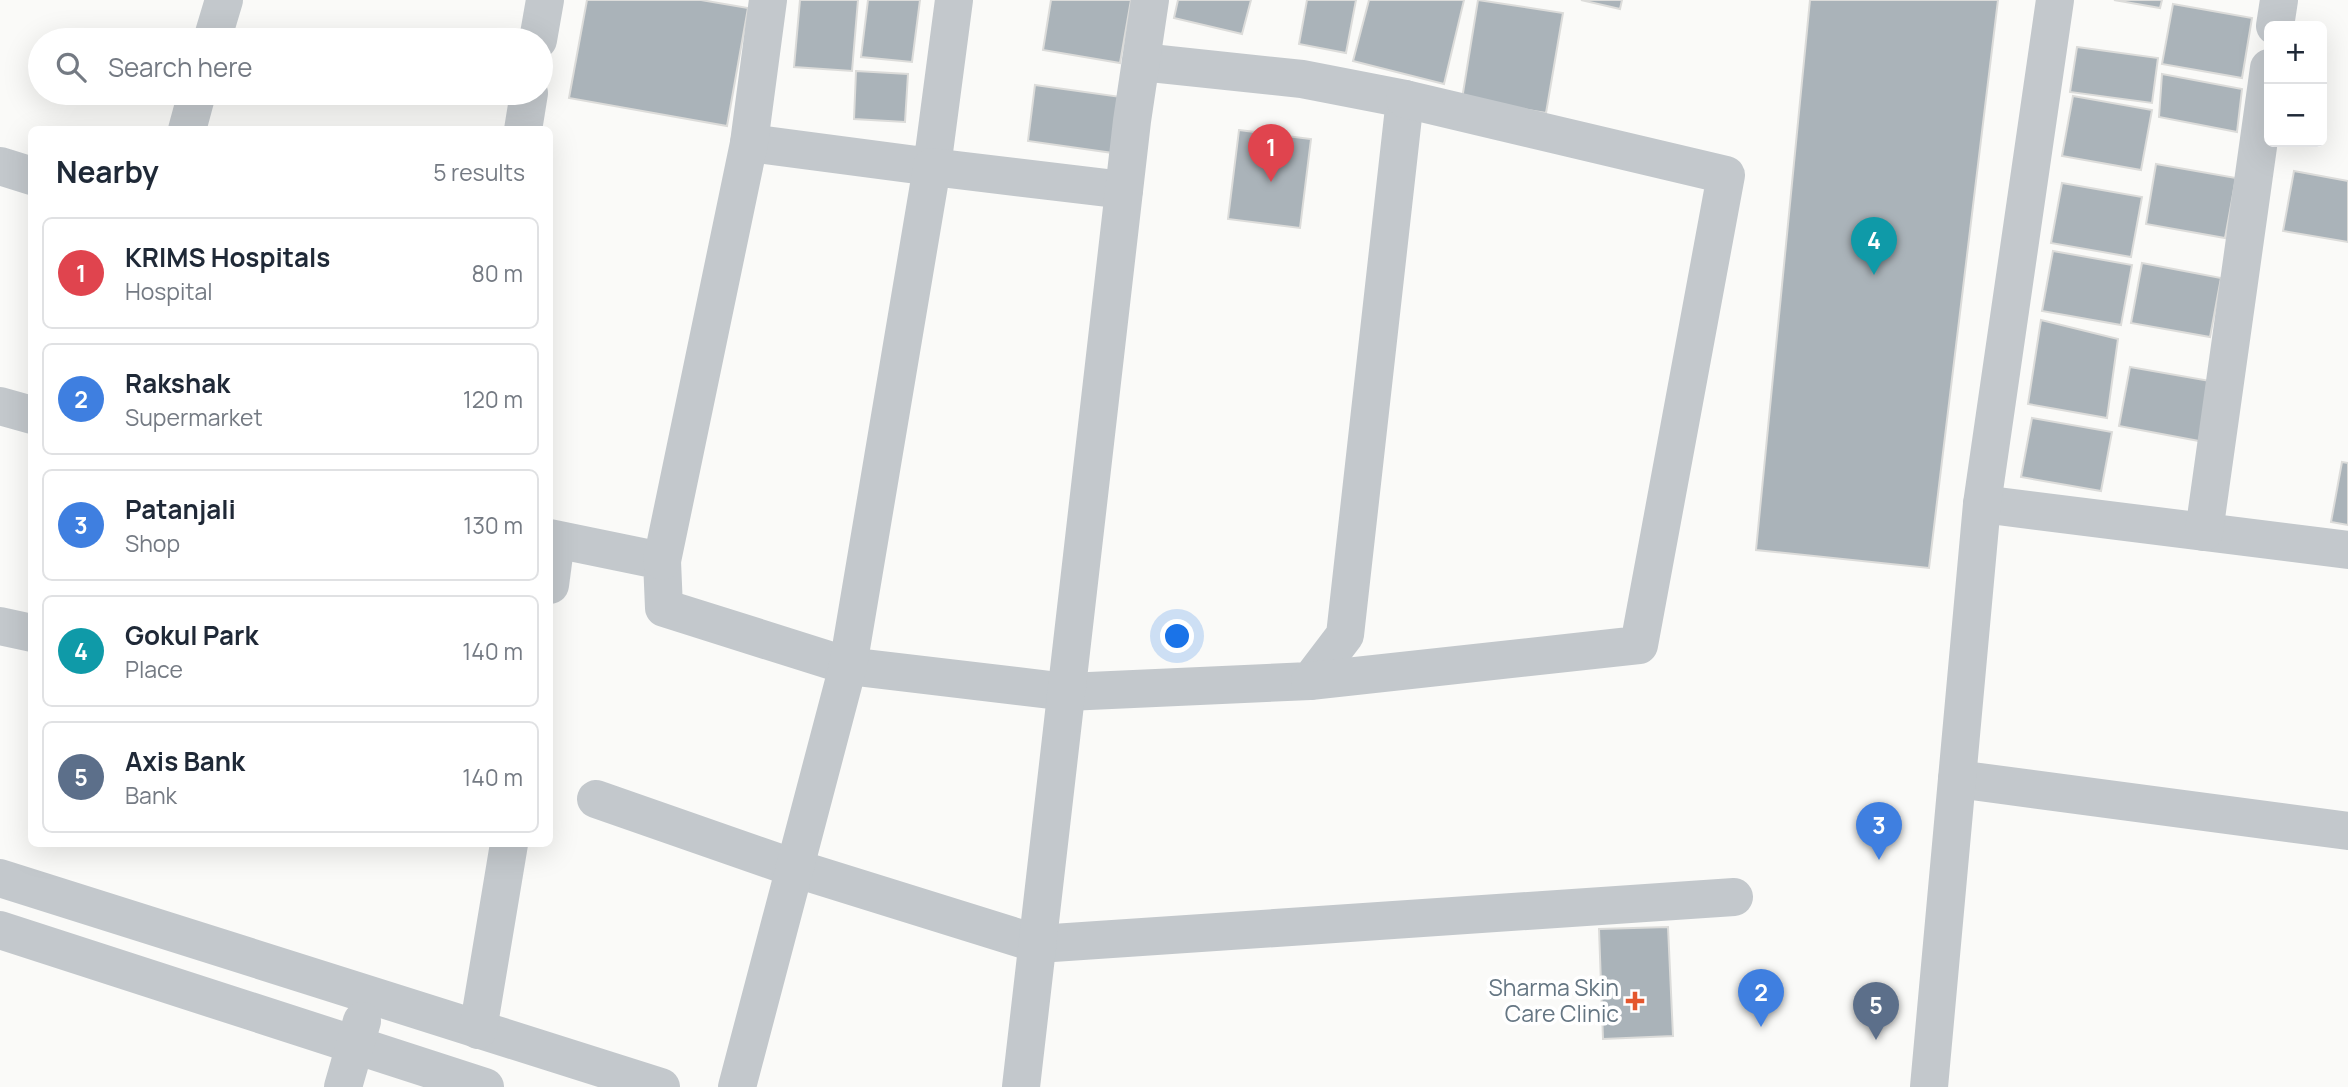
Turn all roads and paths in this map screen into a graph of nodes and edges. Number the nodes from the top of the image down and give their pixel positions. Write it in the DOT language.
graph roads {
  1 [pos="224,0"];
  2 [pos="545,0"];
  3 [pos="768,0"];
  4 [pos="954,0"];
  5 [pos="1150,0"];
  6 [pos="2055,0"];
  7 [pos="2279,0"];
  8 [pos="2276,21"];
  9 [pos="216,28"];
  10 [pos="540,28"];
  11 [pos="1140,62"];
  12 [pos="2267,84"];
  13 [pos="1405,99"];
  14 [pos="194,105"];
  15 [pos="527,105"];
  16 [pos="188,126"];
  17 [pos="524,126"];
  18 [pos="749,143"];
  19 [pos="0,166"];
  20 [pos="932,167"];
  21 [pos="28,175"];
  22 [pos="1124,190"];
  23 [pos="0,406"];
  24 [pos="28,414"];
  25 [pos="1982,504"];
  26 [pos="2204,532"];
  27 [pos="553,539"];
  28 [pos="2348,550"];
  29 [pos="662,561"];
  30 [pos="0,626"];
  31 [pos="28,632"];
  32 [pos="848,666"];
  33 [pos="1310,681"];
  34 [pos="1067,692"];
  35 [pos="1957,779"];
  36 [pos="596,799"];
  37 [pos="2348,831"];
  38 [pos="508,847"];
  39 [pos="794,868"];
  40 [pos="0,878"];
  41 [pos="1734,897"];
  42 [pos="0,930"];
  43 [pos="1038,944"];
  44 [pos="370,996"];
  45 [pos="478,1030"];
  46 [pos="354,1044"];
  47 [pos="343,1087"];
  48 [pos="485,1087"];
  49 [pos="661,1087"];
  50 [pos="737,1087"];
  51 [pos="1021,1087"];
  52 [pos="1930,1087"];
  1 -- 9 [label="street"];
  2 -- 10 [label="street"];
  3 -- 18 [label="street"];
  4 -- 20 [label="street"];
  5 -- 11 [label="street"];
  6 -- 25 [label="street"];
  7 -- 8 [label="street"];
  11 -- 13 [label="street"];
  11 -- 22 [label="street"];
  12 -- 26 [label="street"];
  13 -- 33 [label="street"];
  13 -- 33 [label="street"];
  14 -- 16 [label="street"];
  15 -- 17 [label="street"];
  18 -- 20 [label="street"];
  18 -- 29 [label="street"];
  19 -- 21 [label="street"];
  20 -- 22 [label="street"];
  20 -- 32 [label="street"];
  22 -- 34 [label="street"];
  23 -- 24 [label="street"];
  25 -- 26 [label="street"];
  25 -- 35 [label="street"];
  26 -- 28 [label="street"];
  27 -- 29 [label="street"];
  29 -- 32 [label="street"];
  30 -- 31 [label="street"];
  32 -- 34 [label="street"];
  32 -- 39 [label="street"];
  33 -- 34 [label="street"];
  34 -- 43 [label="street"];
  35 -- 37 [label="street"];
  35 -- 52 [label="street"];
  36 -- 39 [label="street"];
  38 -- 45 [label="street"];
  39 -- 43 [label="street"];
  39 -- 50 [label="street"];
  40 -- 44 [label="street"];
  41 -- 43 [label="street"];
  42 -- 46 [label="street"];
  43 -- 51 [label="street"];
  44 -- 45 [label="street"];
  44 -- 46 [label="street"];
  45 -- 49 [label="street"];
  46 -- 47 [label="street"];
  46 -- 48 [label="street"];
}
